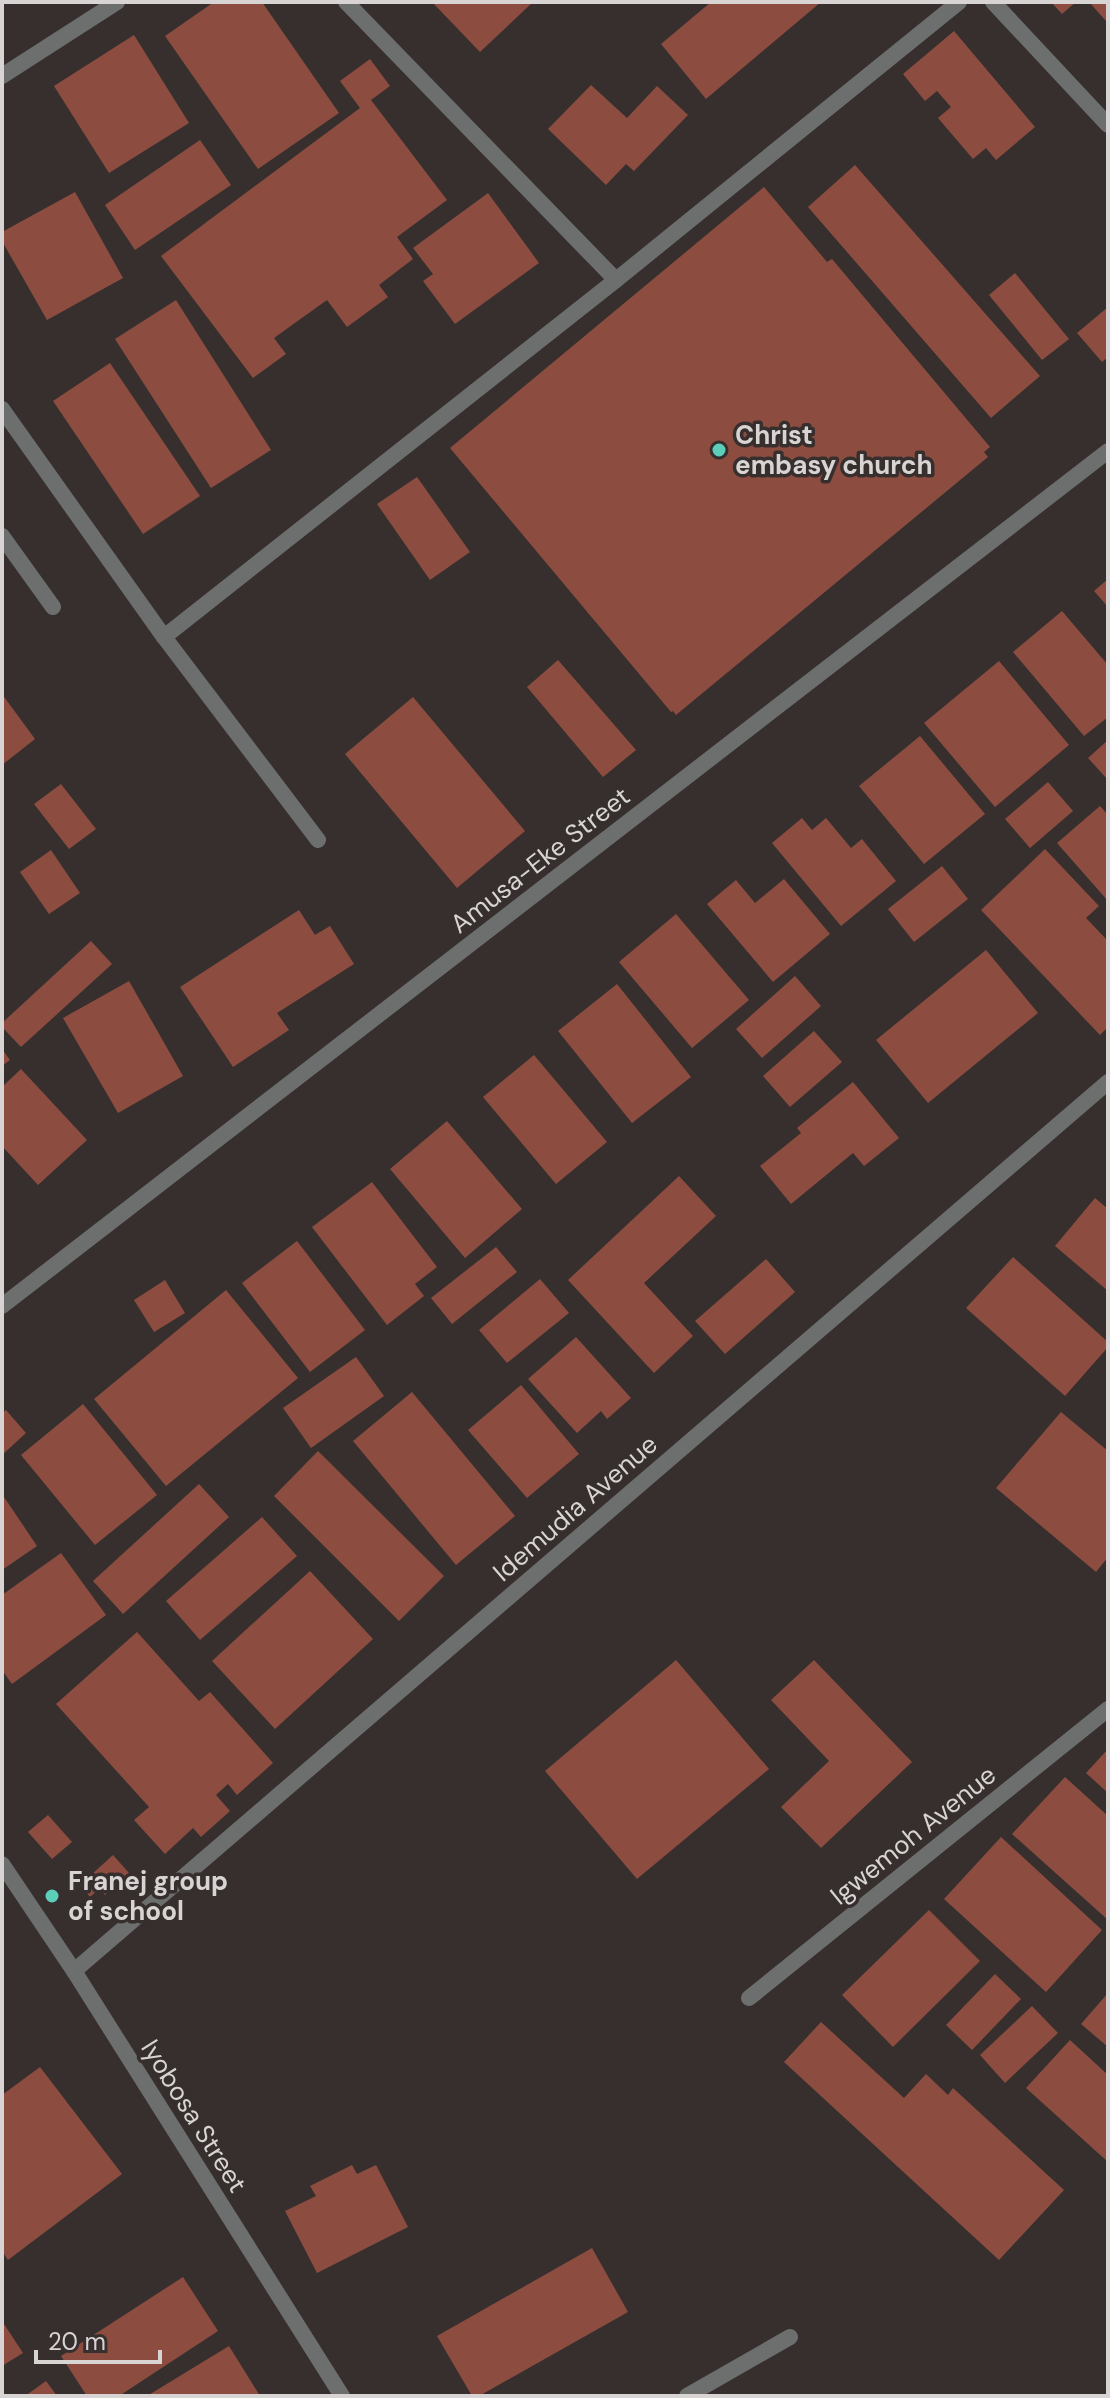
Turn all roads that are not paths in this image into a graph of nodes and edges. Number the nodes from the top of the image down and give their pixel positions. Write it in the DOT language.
graph roads {
  1 [pos="117,2"];
  2 [pos="346,2"];
  3 [pos="959,2"];
  4 [pos="993,2"];
  5 [pos="2,76"];
  6 [pos="1108,125"];
  7 [pos="616,280"];
  8 [pos="2,409"];
  9 [pos="1108,451"];
  10 [pos="2,536"];
  11 [pos="53,607"];
  12 [pos="164,637"];
  13 [pos="318,840"];
  14 [pos="1108,1082"];
  15 [pos="2,1306"];
  16 [pos="1108,1709"];
  17 [pos="2,1864"];
  18 [pos="74,1971"];
  19 [pos="749,1998"];
  20 [pos="790,2337"];
  21 [pos="342,2396"];
  22 [pos="687,2396"];
  1 -- 5 [label="street"];
  2 -- 7 [label="street"];
  3 -- 7 [label="street"];
  4 -- 6 [label="street"];
  7 -- 12 [label="street"];
  8 -- 12 [label="street"];
  9 -- 15 [label="street, Amusa-Eke Street"];
  10 -- 11 [label="street"];
  12 -- 13 [label="street"];
  14 -- 18 [label="street, Idemudia Avenue"];
  16 -- 19 [label="street, Igwemoh Avenue"];
  17 -- 18 [label="street, Iyobosa Street"];
  18 -- 21 [label="street, Iyobosa Street"];
  20 -- 22 [label="street"];
}
